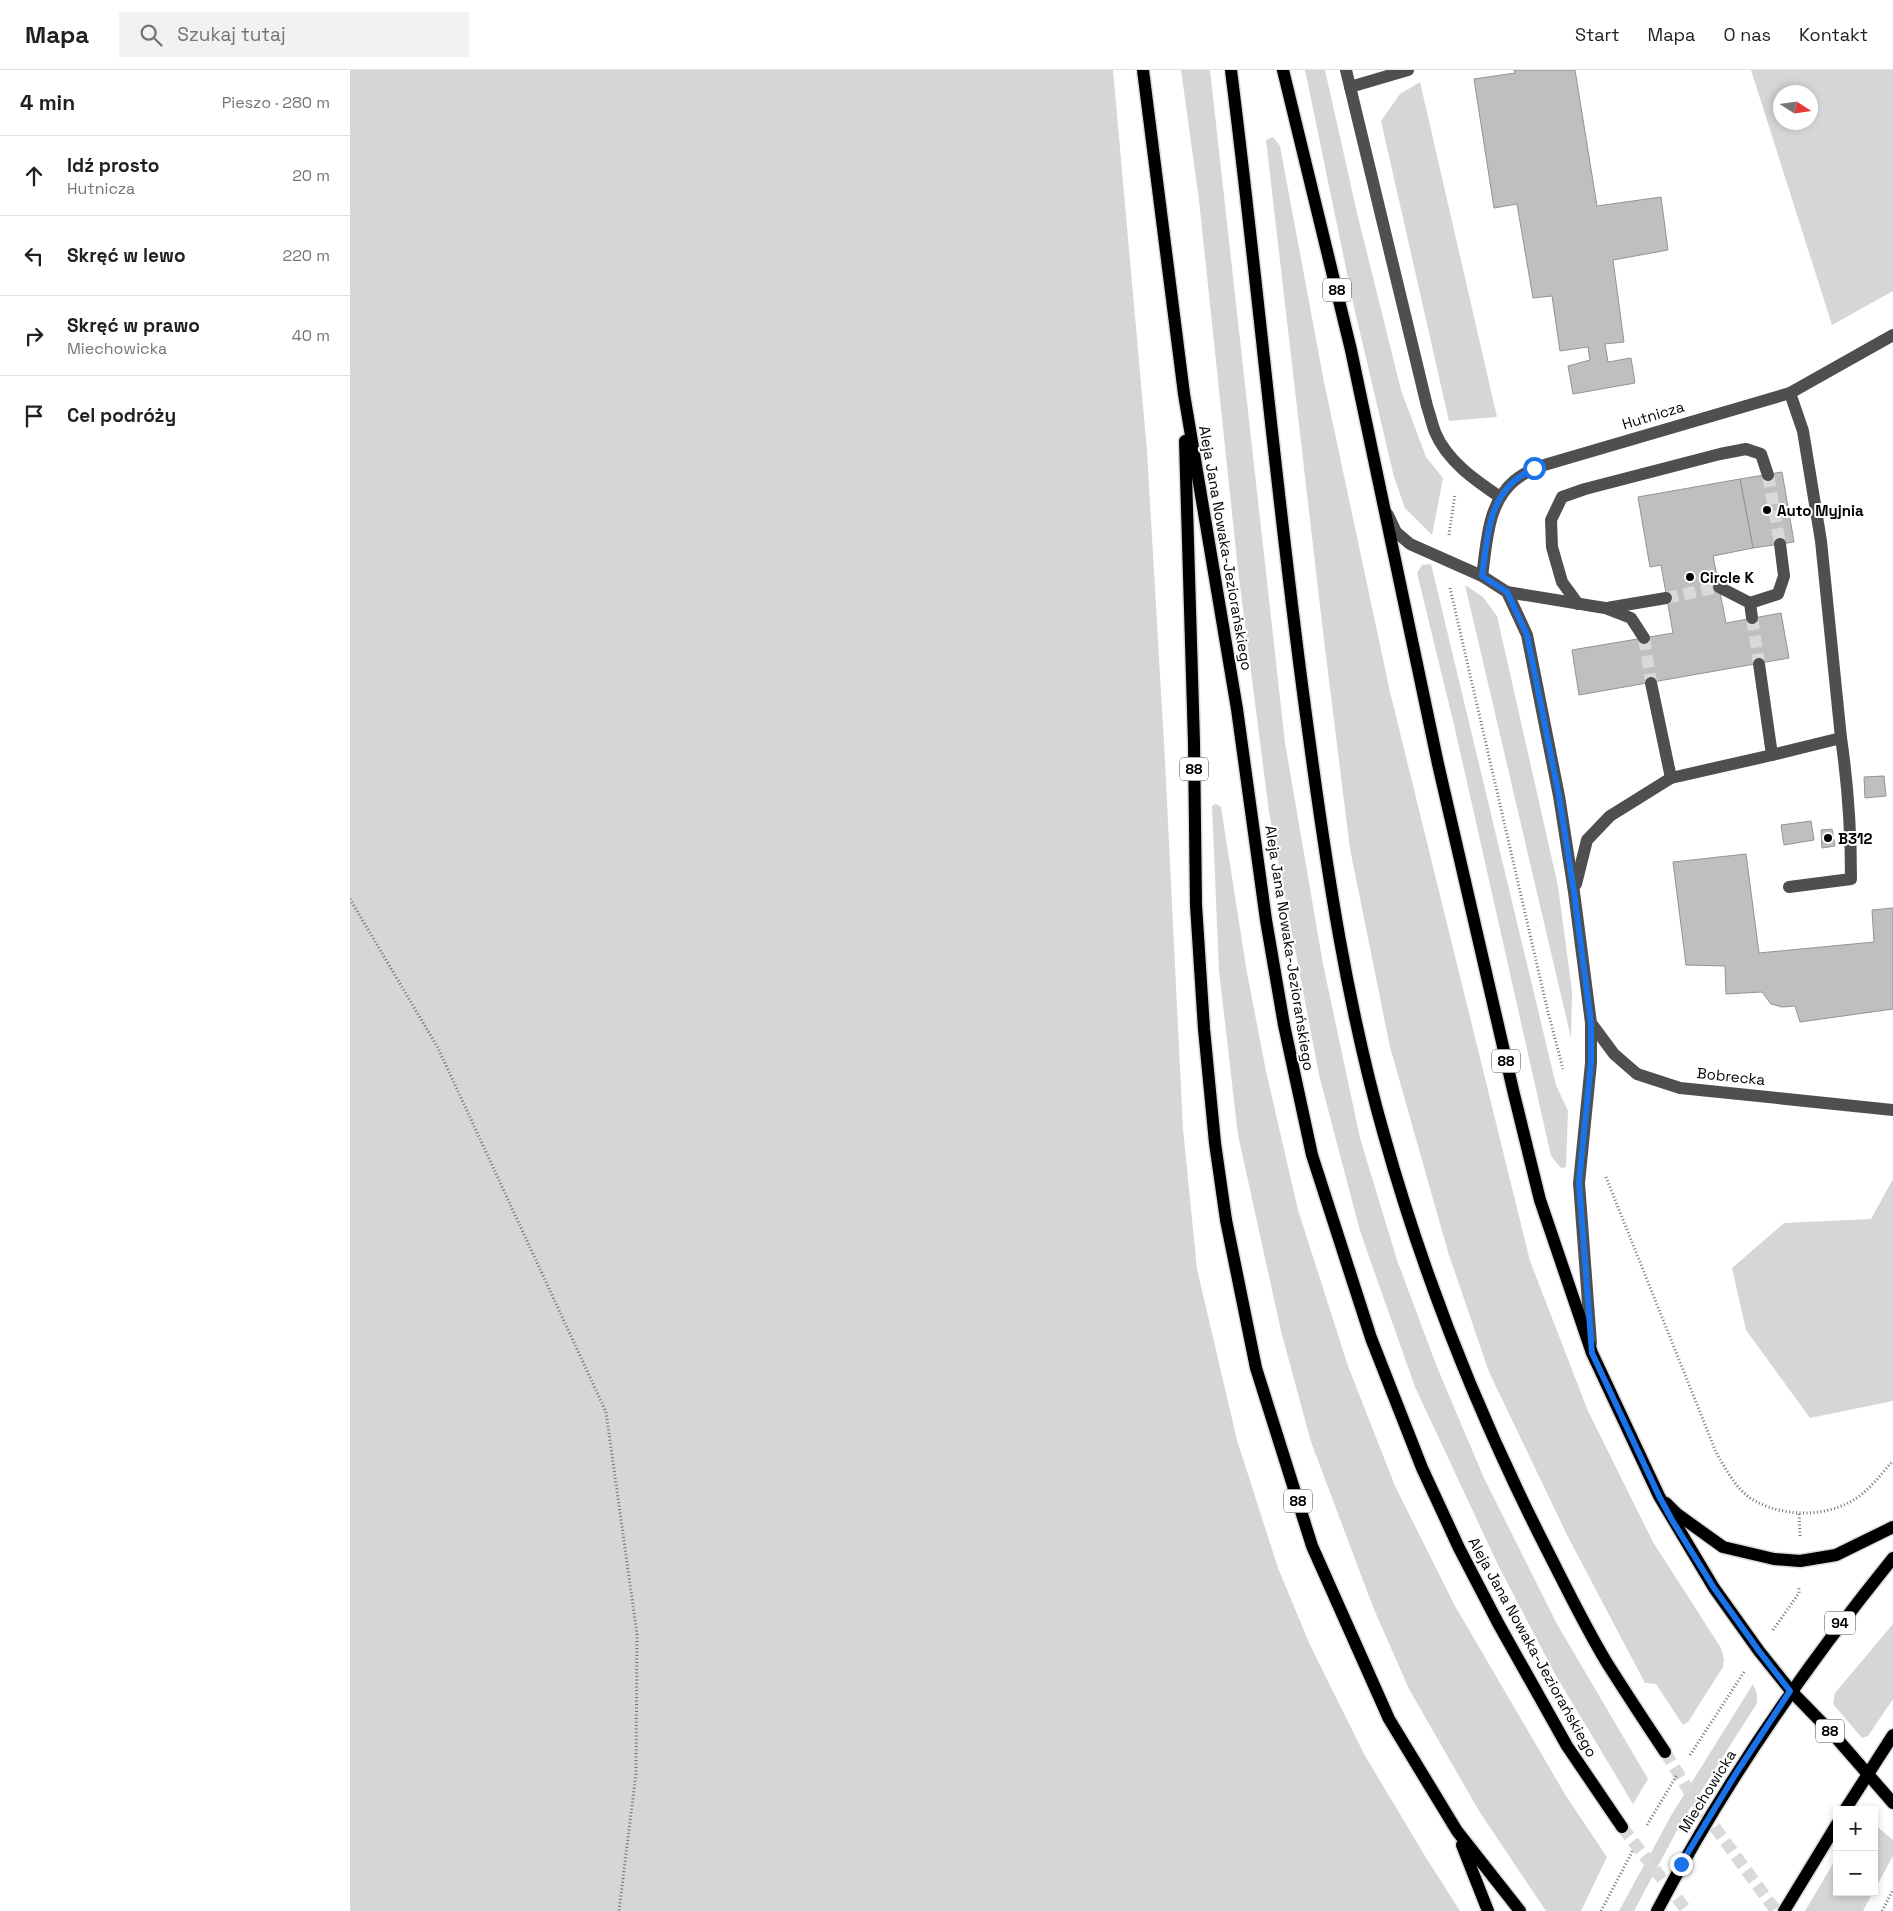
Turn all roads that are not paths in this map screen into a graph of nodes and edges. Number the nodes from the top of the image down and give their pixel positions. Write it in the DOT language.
graph roads {
  1 [pos="1143,70"];
  2 [pos="1231,70"];
  3 [pos="1283,70"];
  4 [pos="1346,70"];
  5 [pos="1408,70"];
  6 [pos="1350,87"];
  7 [pos="1893,335"];
  8 [pos="1790,393"];
  9 [pos="1184,394"];
  10 [pos="1768,475"];
  11 [pos="1500,498"];
  12 [pos="1386,512"];
  13 [pos="1780,544"];
  14 [pos="1482,576"];
  15 [pos="1719,587"];
  16 [pos="1507,592"];
  17 [pos="1666,598"];
  18 [pos="1750,602"];
  19 [pos="1578,604"];
  20 [pos="1605,608"];
  21 [pos="1752,618"];
  22 [pos="1644,638"];
  23 [pos="1759,664"];
  24 [pos="1651,683"];
  25 [pos="1841,738"];
  26 [pos="1772,755"];
  27 [pos="1671,778"];
  28 [pos="1789,887"];
  29 [pos="1574,892"];
  30 [pos="1591,1023"];
  31 [pos="1893,1110"];
  32 [pos="1592,1353"];
  33 [pos="1659,1496"];
  34 [pos="1893,1527"];
  35 [pos="1893,1558"];
  36 [pos="1790,1691"];
  37 [pos="1893,1735"];
  38 [pos="1664,1752"];
  39 [pos="1867,1774"];
  40 [pos="1893,1803"];
  41 [pos="1848,1806"];
  42 [pos="1622,1827"];
  43 [pos="1456,1831"];
  44 [pos="1833,1831"];
  45 [pos="1488,1911"];
  46 [pos="1520,1911"];
  47 [pos="1657,1911"];
  48 [pos="1784,1911"];
  1 -- 9 [label="main road, Aleja Jana Nowaka-Jeziorańskiego / 88"];
  2 -- 38 [label="main road"];
  3 -- 12 [label="main road, 88"];
  4 -- 6 [label="street"];
  5 -- 6 [label="street"];
  6 -- 11 [label="street"];
  7 -- 8 [label="street, Hutnicza"];
  8 -- 11 [label="street, Hutnicza"];
  8 -- 25 [label="street"];
  9 -- 42 [label="main road, Aleja Jana Nowaka-Jeziorańskiego"];
  9 -- 43 [label="main road, 88"];
  10 -- 19 [label="street"];
  11 -- 14 [label="street, Hutnicza"];
  12 -- 14 [label="street"];
  12 -- 32 [label="main road, 88"];
  13 -- 18 [label="street"];
  14 -- 16 [label="street"];
  15 -- 18 [label="street"];
  16 -- 19 [label="street"];
  16 -- 29 [label="street"];
  17 -- 20 [label="street"];
  18 -- 21 [label="street"];
  19 -- 20 [label="street"];
  20 -- 22 [label="street"];
  23 -- 26 [label="street"];
  24 -- 27 [label="street"];
  25 -- 26 [label="street"];
  25 -- 28 [label="street"];
  26 -- 27 [label="street"];
  27 -- 29 [label="street"];
  29 -- 30 [label="street"];
  30 -- 31 [label="street, Bobrecka"];
  30 -- 32 [label="street"];
  32 -- 33 [label="main road, 88"];
  33 -- 34 [label="main road"];
  33 -- 36 [label="main road, 88"];
  35 -- 36 [label="main road, 94"];
  36 -- 39 [label="main road, 88"];
  36 -- 47 [label="main road, Miechowicka / 94"];
  37 -- 39 [label="main road"];
  39 -- 40 [label="main road"];
  39 -- 41 [label="main road"];
  43 -- 45 [label="main road"];
  43 -- 46 [label="main road, 88"];
  44 -- 48 [label="main road"];
}
